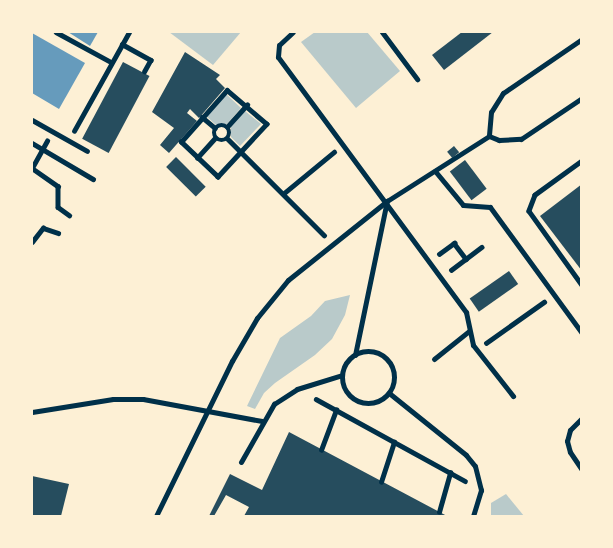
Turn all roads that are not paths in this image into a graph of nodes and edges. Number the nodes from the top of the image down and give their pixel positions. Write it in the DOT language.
graph roads {
  1 [pos="293,32"];
  2 [pos="382,32"];
  3 [pos="582,39"];
  4 [pos="417,79"];
  5 [pos="582,98"];
  6 [pos="32,120"];
  7 [pos="489,136"];
  8 [pos="87,151"];
  9 [pos="435,171"];
  10 [pos="387,201"];
  11 [pos="469,331"];
  12 [pos="582,333"];
  13 [pos="355,355"];
  14 [pos="434,359"];
  15 [pos="342,375"];
  16 [pos="389,393"];
  17 [pos="513,396"];
  18 [pos="209,410"];
  19 [pos="32,412"];
  20 [pos="582,418"];
  21 [pos="262,421"];
  22 [pos="241,462"];
  23 [pos="582,470"];
  24 [pos="156,516"];
  25 [pos="474,516"];
  1 -- 10 [label="lane"];
  2 -- 4 [label="lane"];
  3 -- 7 [label="lane"];
  5 -- 7 [label="lane"];
  6 -- 8 [label="lane"];
  7 -- 9 [label="lane"];
  9 -- 10 [label="lane"];
  9 -- 12 [label="lane"];
  10 -- 11 [label="lane"];
  10 -- 13 [label="lane"];
  10 -- 18 [label="lane"];
  11 -- 14 [label="lane"];
  11 -- 17 [label="lane"];
  13 -- 15 [label="lane"];
  13 -- 16 [label="lane"];
  15 -- 16 [label="lane"];
  15 -- 21 [label="lane"];
  16 -- 25 [label="lane"];
  18 -- 19 [label="lane"];
  18 -- 21 [label="lane"];
  18 -- 24 [label="lane"];
  20 -- 23 [label="lane"];
  21 -- 22 [label="lane"];
}
